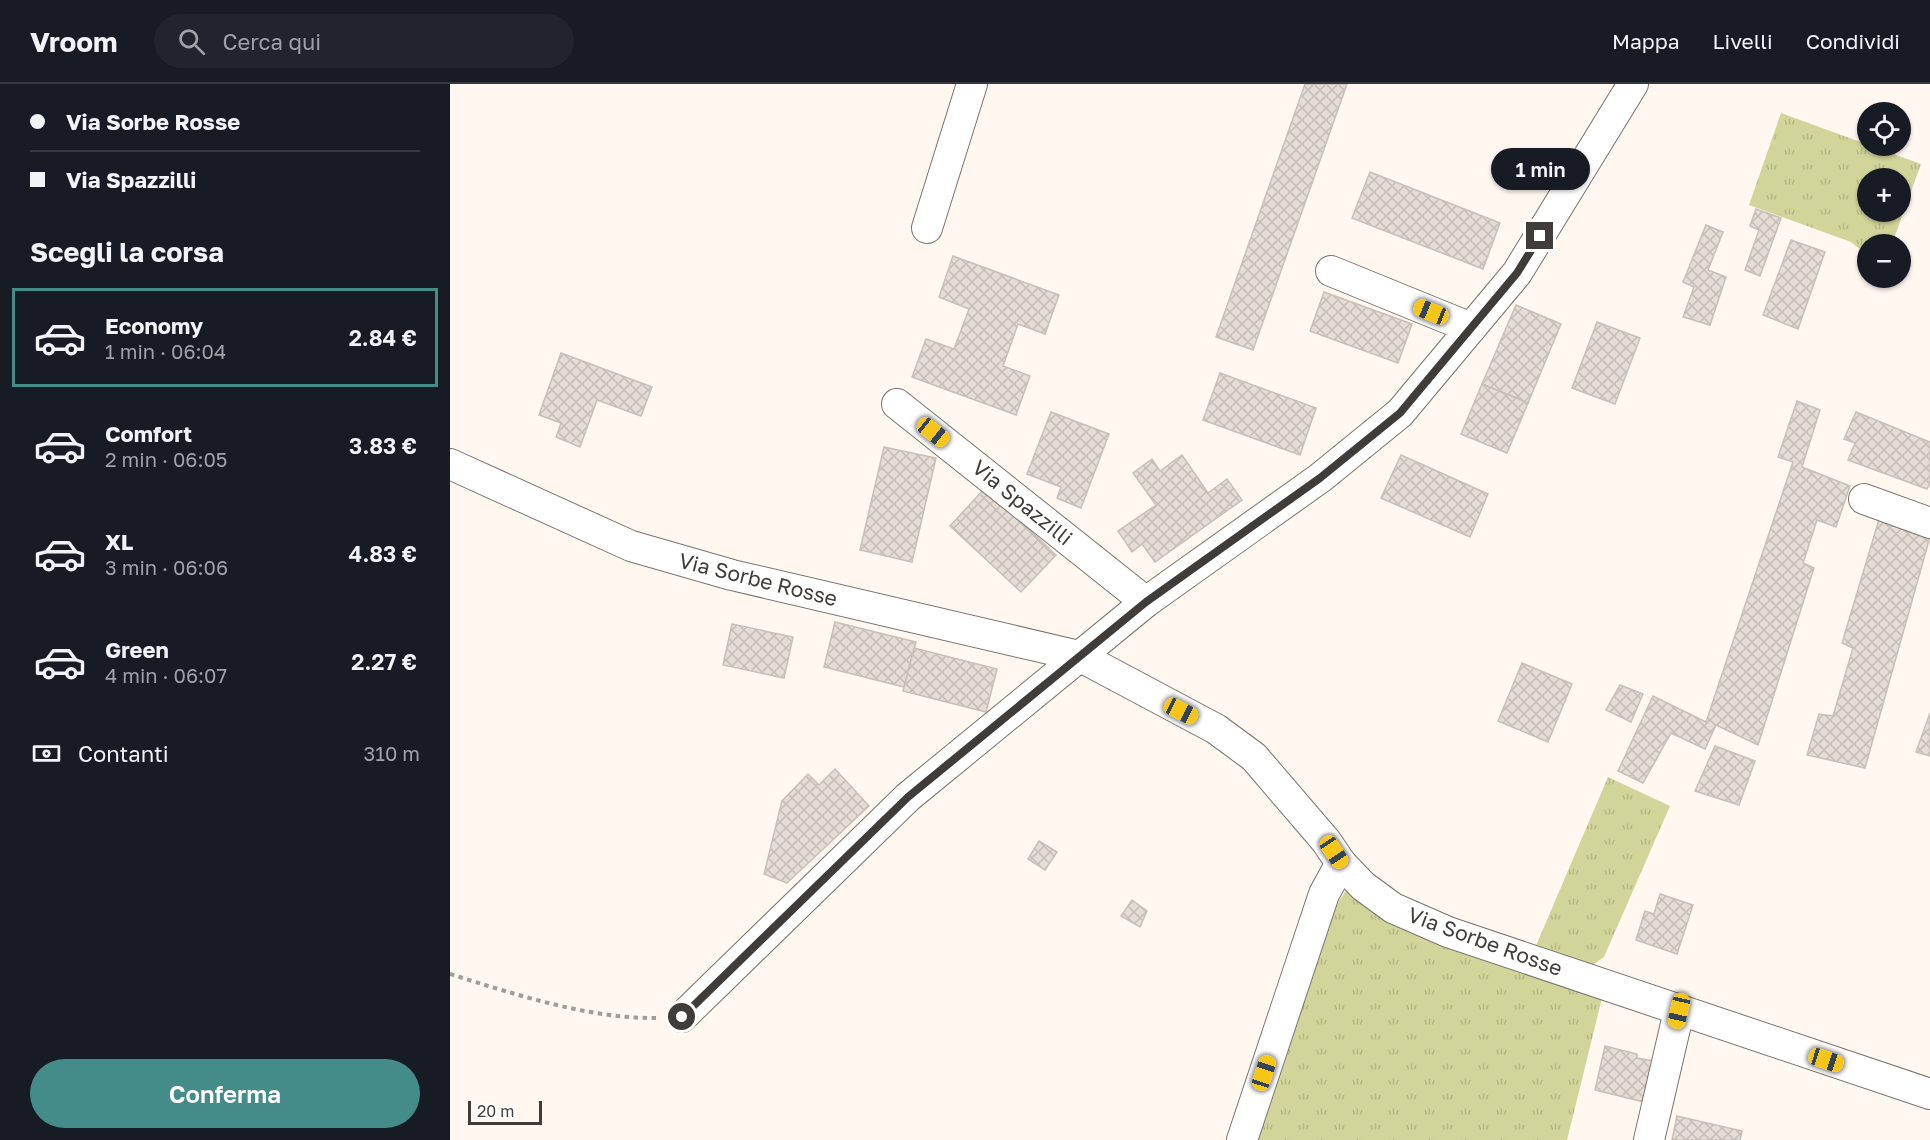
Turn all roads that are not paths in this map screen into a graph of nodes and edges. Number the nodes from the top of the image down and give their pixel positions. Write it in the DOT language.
graph roads {
  1 [pos="972,84"];
  2 [pos="1633,84"];
  3 [pos="927,228"];
  4 [pos="1331,271"];
  5 [pos="1471,328"];
  6 [pos="897,404"];
  7 [pos="450,464"];
  8 [pos="1864,499"];
  9 [pos="1930,523"];
  10 [pos="1146,602"];
  11 [pos="1079,656"];
  12 [pos="1341,863"];
  13 [pos="1679,1011"];
  14 [pos="682,1017"];
  15 [pos="1930,1095"];
  16 [pos="1242,1140"];
  17 [pos="1648,1140"];
  1 -- 3 [label="street"];
  2 -- 5 [label="street"];
  4 -- 5 [label="street"];
  5 -- 10 [label="street"];
  6 -- 10 [label="street, Via Spazzilli"];
  7 -- 11 [label="street, Via Sorbe Rosse"];
  8 -- 9 [label="street"];
  10 -- 11 [label="street"];
  11 -- 12 [label="street, Via Sorbe Rosse"];
  11 -- 14 [label="street"];
  12 -- 13 [label="street, Via Sorbe Rosse"];
  12 -- 16 [label="street"];
  13 -- 15 [label="street, Via Sorbe Rosse"];
  13 -- 17 [label="street"];
}
